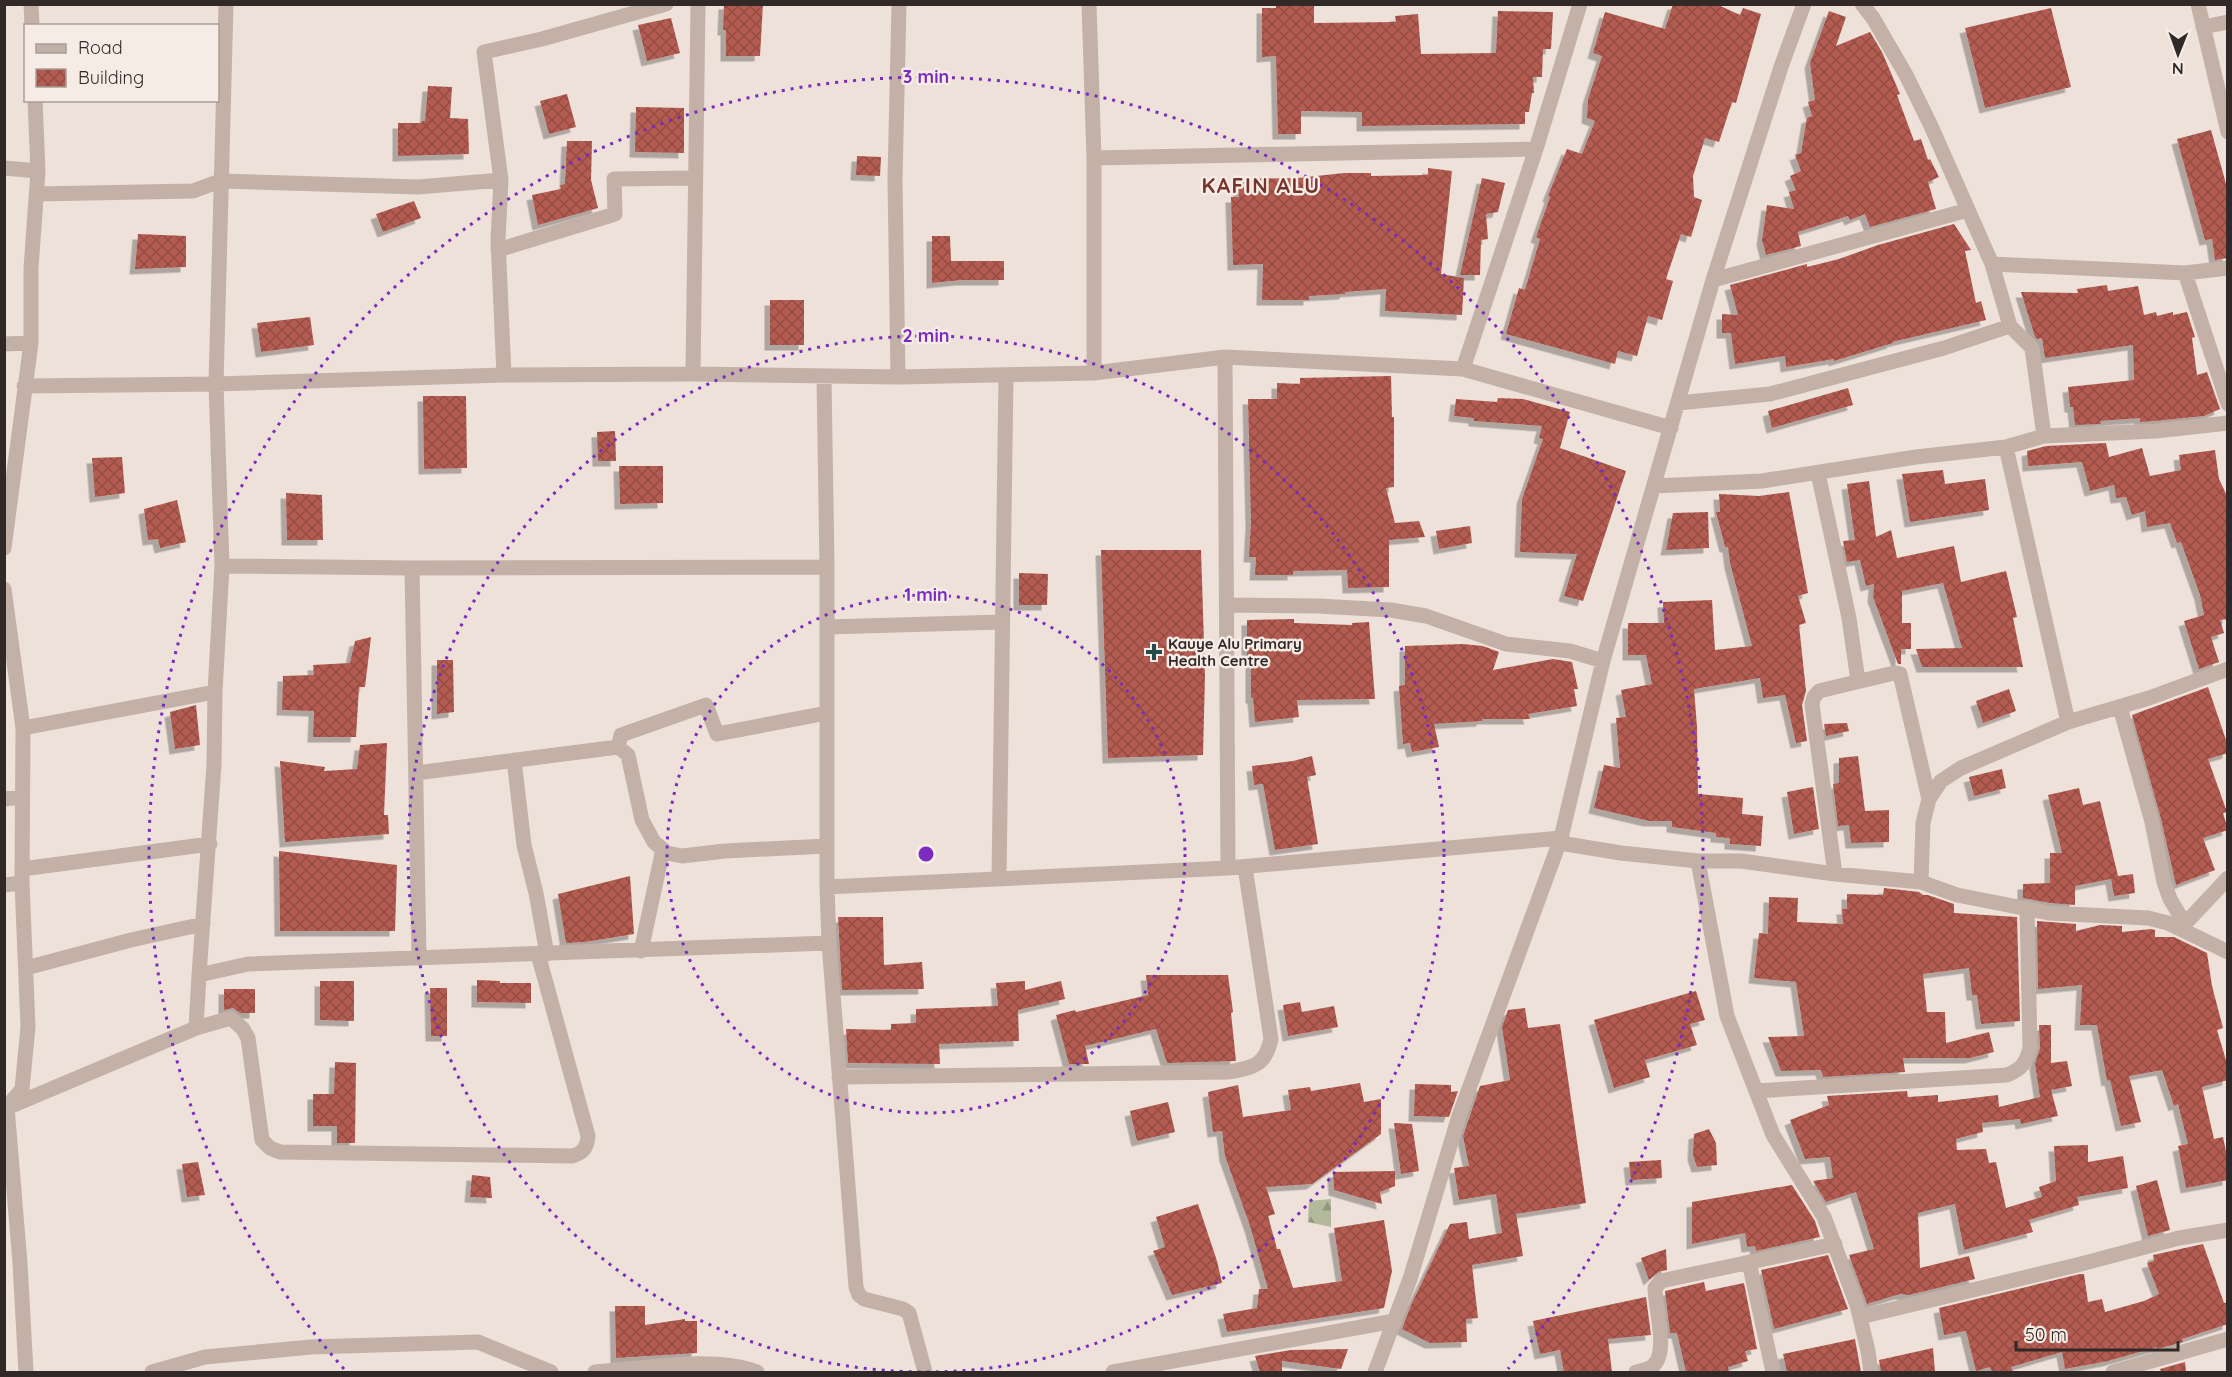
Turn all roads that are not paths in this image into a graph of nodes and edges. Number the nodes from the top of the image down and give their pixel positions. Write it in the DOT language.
graph roads {
  1 [pos="31,4"];
  2 [pos="226,4"];
  3 [pos="666,4"];
  4 [pos="698,4"];
  5 [pos="899,4"];
  6 [pos="1089,4"];
  7 [pos="1580,4"];
  8 [pos="1804,4"];
  9 [pos="1862,4"];
  10 [pos="2198,4"];
  11 [pos="2228,22"];
  12 [pos="32,24"];
  13 [pos="2203,27"];
  14 [pos="35,102"];
  15 [pos="2227,128"];
  16 [pos="1536,149"];
  17 [pos="1094,158"];
  18 [pos="4,168"];
  19 [pos="38,171"];
  20 [pos="695,178"];
  21 [pos="501,180"];
  22 [pos="220,182"];
  23 [pos="37,194"];
  24 [pos="1968,210"];
  25 [pos="498,250"];
  26 [pos="1992,264"];
  27 [pos="2228,268"];
  28 [pos="2185,273"];
  29 [pos="1713,280"];
  30 [pos="2010,326"];
  31 [pos="31,343"];
  32 [pos="4,344"];
  33 [pos="1226,357"];
  34 [pos="1463,369"];
  35 [pos="1094,373"];
  36 [pos="693,374"];
  37 [pos="504,375"];
  38 [pos="1006,375"];
  39 [pos="824,376"];
  40 [pos="898,377"];
  41 [pos="216,384"];
  42 [pos="24,386"];
  43 [pos="1678,403"];
  44 [pos="2228,404"];
  45 [pos="2228,423"];
  46 [pos="1671,428"];
  47 [pos="2044,436"];
  48 [pos="2006,447"];
  49 [pos="1818,473"];
  50 [pos="1654,486"];
  51 [pos="7,510"];
  52 [pos="4,548"];
  53 [pos="222,566"];
  54 [pos="827,567"];
  55 [pos="412,568"];
  56 [pos="4,589"];
  57 [pos="1227,605"];
  58 [pos="1002,622"];
  59 [pos="827,627"];
  60 [pos="1603,661"];
  61 [pos="2228,669"];
  62 [pos="1858,681"];
  63 [pos="215,692"];
  64 [pos="2120,707"];
  65 [pos="827,713"];
  66 [pos="2068,722"];
  67 [pos="24,728"];
  68 [pos="618,747"];
  69 [pos="514,760"];
  70 [pos="416,773"];
  71 [pos="21,796"];
  72 [pos="4,798"];
  73 [pos="1929,799"];
  74 [pos="1561,838"];
  75 [pos="210,844"];
  76 [pos="827,846"];
  77 [pos="663,849"];
  78 [pos="1698,861"];
  79 [pos="1245,867"];
  80 [pos="1228,868"];
  81 [pos="1835,874"];
  82 [pos="22,876"];
  83 [pos="2228,878"];
  84 [pos="999,879"];
  85 [pos="1921,882"];
  86 [pos="4,885"];
  87 [pos="827,887"];
  88 [pos="2027,908"];
  89 [pos="203,924"];
  90 [pos="2183,926"];
  91 [pos="829,943"];
  92 [pos="641,951"];
  93 [pos="2228,952"];
  94 [pos="542,954"];
  95 [pos="419,958"];
  96 [pos="26,968"];
  97 [pos="199,975"];
  98 [pos="196,1028"];
  99 [pos="839,1077"];
  100 [pos="1756,1091"];
  101 [pos="6,1108"];
  102 [pos="2228,1230"];
  103 [pos="1834,1244"];
  104 [pos="1749,1262"];
  105 [pos="1860,1317"];
  106 [pos="1394,1321"];
  107 [pos="2228,1339"];
  108 [pos="26,1372"];
  109 [pos="152,1372"];
  110 [pos="551,1372"];
  111 [pos="596,1372"];
  112 [pos="757,1372"];
  113 [pos="925,1372"];
  114 [pos="1113,1372"];
  115 [pos="1375,1372"];
  116 [pos="1636,1372"];
  117 [pos="1773,1372"];
  118 [pos="1871,1372"];
  119 [pos="2113,1372"];
  1 -- 12 [label="street"];
  2 -- 22 [label="street"];
  3 -- 21 [label="street"];
  4 -- 20 [label="street"];
  5 -- 40 [label="street"];
  6 -- 17 [label="street"];
  7 -- 16 [label="street"];
  8 -- 29 [label="street"];
  9 -- 24 [label="street"];
  10 -- 13 [label="street"];
  11 -- 13 [label="street"];
  13 -- 15 [label="street"];
  14 -- 19 [label="street"];
  16 -- 17 [label="street"];
  16 -- 34 [label="street"];
  17 -- 35 [label="street"];
  18 -- 19 [label="street"];
  19 -- 23 [label="street"];
  20 -- 25 [label="street"];
  20 -- 36 [label="street"];
  21 -- 22 [label="street"];
  21 -- 25 [label="street"];
  22 -- 23 [label="street"];
  22 -- 41 [label="street"];
  23 -- 31 [label="street"];
  24 -- 26 [label="street"];
  24 -- 29 [label="street"];
  25 -- 37 [label="street"];
  26 -- 28 [label="street"];
  26 -- 30 [label="street"];
  27 -- 28 [label="street"];
  28 -- 44 [label="street"];
  29 -- 43 [label="street"];
  30 -- 43 [label="street"];
  30 -- 47 [label="street"];
  31 -- 32 [label="street"];
  31 -- 42 [label="street"];
  33 -- 34 [label="street"];
  33 -- 35 [label="street"];
  33 -- 57 [label="street"];
  34 -- 46 [label="street"];
  35 -- 38 [label="street"];
  36 -- 37 [label="street"];
  36 -- 39 [label="street"];
  37 -- 41 [label="street"];
  38 -- 40 [label="street"];
  38 -- 58 [label="street"];
  39 -- 40 [label="street"];
  39 -- 54 [label="street"];
  41 -- 42 [label="street"];
  41 -- 53 [label="street"];
  42 -- 51 [label="street"];
  43 -- 46 [label="street"];
  45 -- 47 [label="street"];
  46 -- 50 [label="street"];
  47 -- 48 [label="street"];
  48 -- 49 [label="street"];
  48 -- 66 [label="street"];
  49 -- 50 [label="street"];
  49 -- 62 [label="street"];
  50 -- 60 [label="street"];
  51 -- 52 [label="street"];
  53 -- 55 [label="street"];
  53 -- 63 [label="street"];
  54 -- 55 [label="street"];
  54 -- 59 [label="street"];
  55 -- 70 [label="street"];
  56 -- 67 [label="street"];
  57 -- 60 [label="street"];
  57 -- 80 [label="street"];
  58 -- 59 [label="street"];
  58 -- 84 [label="street"];
  59 -- 65 [label="street"];
  60 -- 74 [label="street"];
  61 -- 64 [label="street"];
  62 -- 73 [label="street"];
  62 -- 81 [label="street"];
  63 -- 67 [label="street"];
  63 -- 75 [label="street"];
  64 -- 66 [label="street"];
  64 -- 90 [label="street"];
  65 -- 68 [label="street"];
  65 -- 76 [label="street"];
  66 -- 73 [label="street"];
  67 -- 71 [label="street"];
  68 -- 69 [label="street"];
  68 -- 77 [label="street"];
  69 -- 70 [label="street"];
  69 -- 94 [label="street"];
  70 -- 95 [label="street"];
  71 -- 72 [label="street"];
  71 -- 82 [label="street"];
  73 -- 85 [label="street"];
  74 -- 78 [label="street"];
  74 -- 79 [label="street"];
  74 -- 106 [label="street"];
  75 -- 82 [label="street"];
  75 -- 89 [label="street"];
  76 -- 77 [label="street"];
  76 -- 87 [label="street"];
  77 -- 92 [label="street"];
  78 -- 81 [label="street"];
  78 -- 100 [label="street"];
  79 -- 80 [label="street"];
  79 -- 99 [label="street"];
  80 -- 84 [label="street"];
  81 -- 85 [label="street"];
  82 -- 86 [label="street"];
  82 -- 96 [label="street"];
  83 -- 90 [label="street"];
  84 -- 87 [label="street"];
  85 -- 88 [label="street"];
  87 -- 91 [label="street"];
  88 -- 90 [label="street"];
  88 -- 100 [label="street"];
  89 -- 96 [label="street"];
  89 -- 97 [label="street"];
  90 -- 93 [label="street"];
  91 -- 92 [label="street"];
  91 -- 99 [label="street"];
  92 -- 94 [label="street"];
  94 -- 95 [label="street"];
  94 -- 98 [label="street"];
  95 -- 97 [label="street"];
  96 -- 101 [label="street"];
  97 -- 98 [label="street"];
  98 -- 101 [label="street"];
  99 -- 113 [label="street"];
  100 -- 103 [label="street"];
  101 -- 108 [label="street"];
  102 -- 105 [label="street"];
  103 -- 104 [label="street"];
  103 -- 105 [label="street"];
  104 -- 116 [label="street"];
  104 -- 117 [label="street"];
  105 -- 118 [label="street"];
  106 -- 114 [label="street"];
  106 -- 115 [label="street"];
  107 -- 119 [label="street"];
  109 -- 110 [label="street"];
  111 -- 112 [label="street"];
}
